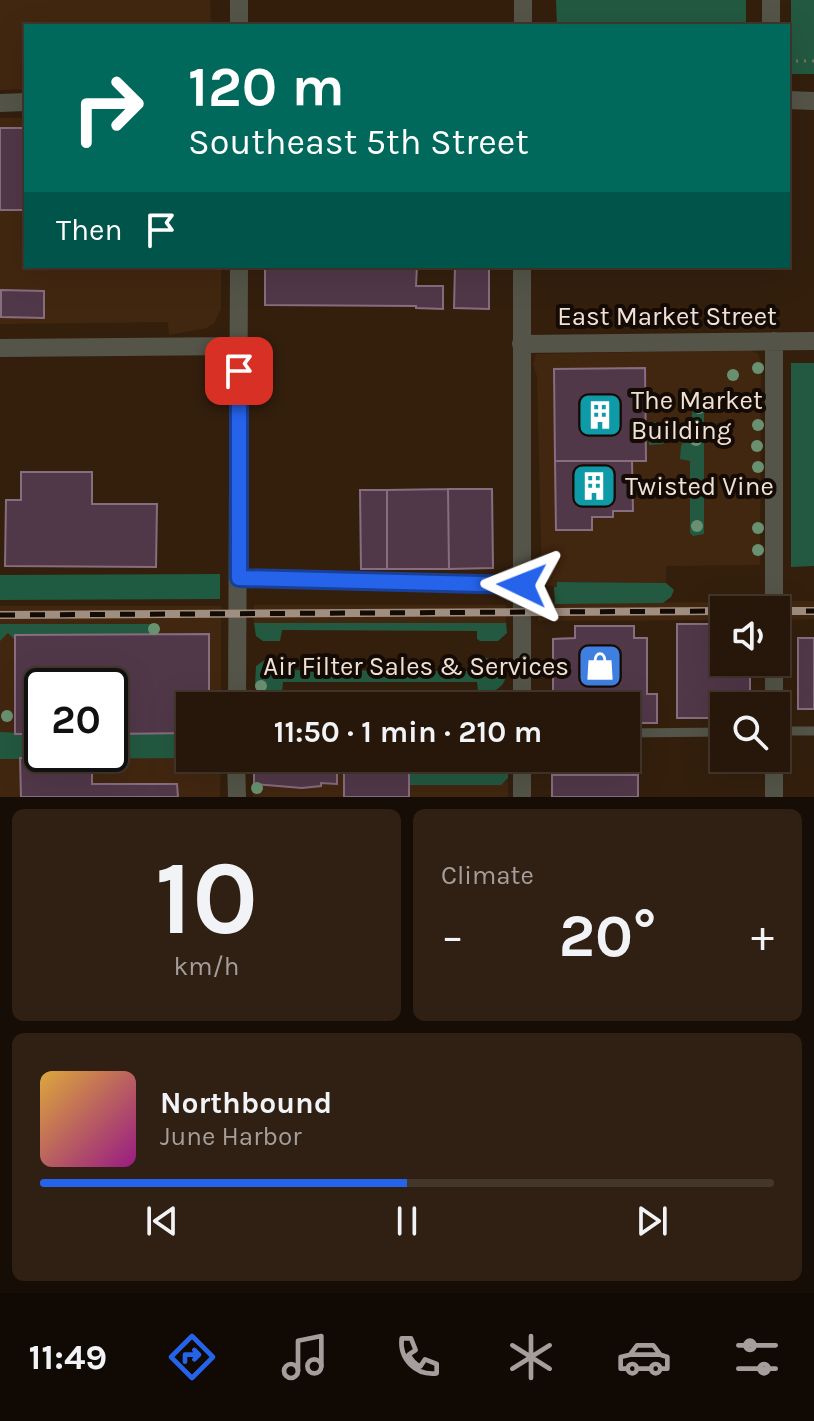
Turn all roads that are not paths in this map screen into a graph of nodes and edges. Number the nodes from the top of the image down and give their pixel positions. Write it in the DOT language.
graph roads {
  1 [pos="239,0"];
  2 [pos="523,0"];
  3 [pos="771,0"];
  4 [pos="239,24"];
  5 [pos="523,24"];
  6 [pos="771,24"];
  7 [pos="790,100"];
  8 [pos="814,101"];
  9 [pos="24,102"];
  10 [pos="0,103"];
  11 [pos="239,268"];
  12 [pos="522,268"];
  13 [pos="774,341"];
  14 [pos="814,341"];
  15 [pos="521,344"];
  16 [pos="239,346"];
  17 [pos="0,348"];
  18 [pos="239,578"];
  19 [pos="522,585"];
  20 [pos="774,596"];
  21 [pos="237,692"];
  22 [pos="522,692"];
  23 [pos="790,731"];
  24 [pos="814,731"];
  25 [pos="710,732"];
  26 [pos="640,733"];
  27 [pos="236,772"];
  28 [pos="522,772"];
  29 [pos="774,772"];
  30 [pos="237,797"];
  31 [pos="522,797"];
  32 [pos="774,797"];
  1 -- 4 [label="street"];
  2 -- 5 [label="street"];
  3 -- 6 [label="street"];
  7 -- 8 [label="street"];
  9 -- 10 [label="street"];
  11 -- 16 [label="street"];
  12 -- 15 [label="street"];
  13 -- 14 [label="street, East Market Street"];
  13 -- 15 [label="street, East Market Street"];
  13 -- 20 [label="street"];
  15 -- 19 [label="street"];
  16 -- 17 [label="street"];
  16 -- 18 [label="street"];
  18 -- 19 [label="lane"];
  18 -- 21 [label="street"];
  19 -- 22 [label="street"];
  23 -- 24 [label="lane"];
  25 -- 26 [label="lane"];
  27 -- 30 [label="street"];
  28 -- 31 [label="street"];
  29 -- 32 [label="street"];
}
